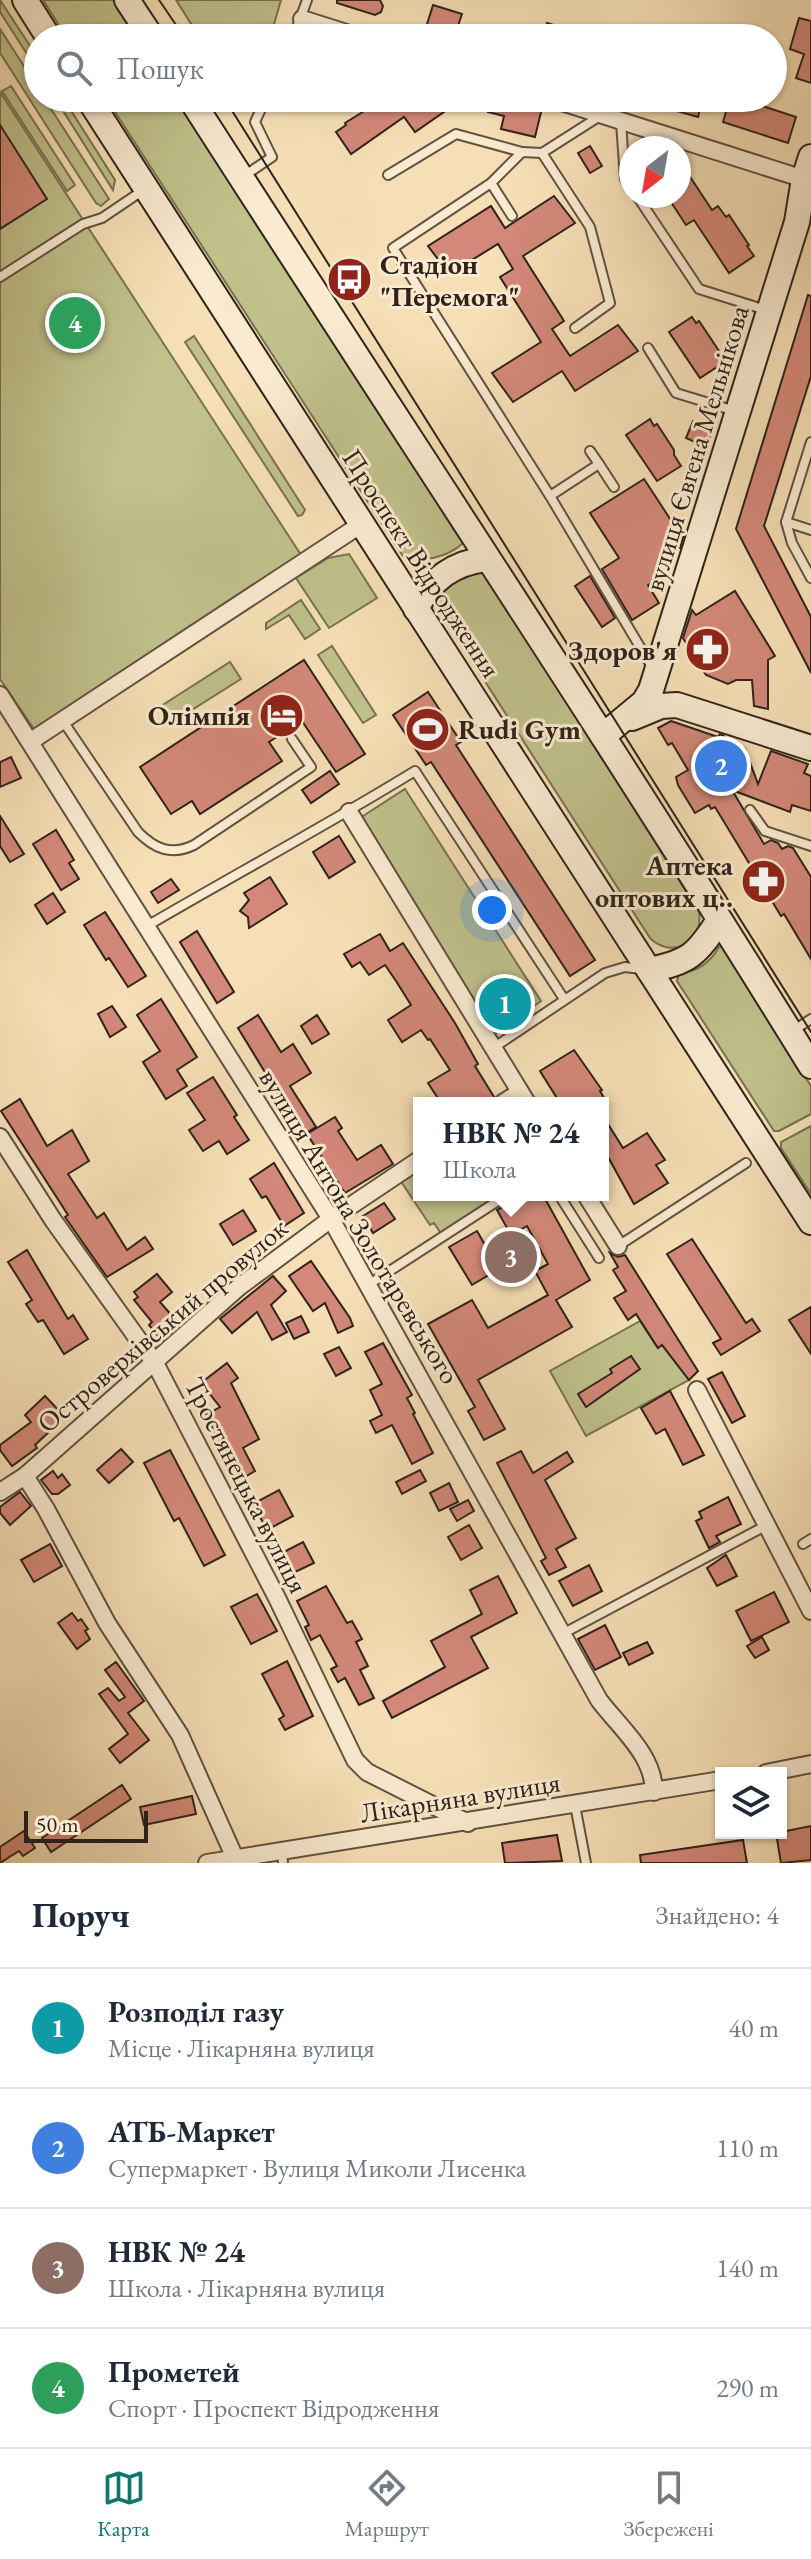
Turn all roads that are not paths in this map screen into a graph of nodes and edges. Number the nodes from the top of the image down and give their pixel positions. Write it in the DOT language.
graph roads {
  1 [pos="25,0"];
  2 [pos="127,0"];
  3 [pos="307,0"];
  4 [pos="302,19"];
  5 [pos="40,24"];
  6 [pos="143,24"];
  7 [pos="300,24"];
  8 [pos="318,24"];
  9 [pos="97,112"];
  10 [pos="199,112"];
  11 [pos="260,112"];
  12 [pos="592,112"];
  13 [pos="601,115"];
  14 [pos="621,121"];
  15 [pos="622,136"];
  16 [pos="522,152"];
  17 [pos="542,153"];
  18 [pos="808,168"];
  19 [pos="388,175"];
  20 [pos="241,178"];
  21 [pos="491,183"];
  22 [pos="146,189"];
  23 [pos="645,208"];
  24 [pos="512,216"];
  25 [pos="804,224"];
  26 [pos="0,277"];
  27 [pos="770,311"];
  28 [pos="575,328"];
  29 [pos="648,348"];
  30 [pos="739,412"];
  31 [pos="811,442"];
  32 [pos="590,451"];
  33 [pos="599,464"];
  34 [pos="614,487"];
  35 [pos="550,496"];
  36 [pos="786,522"];
  37 [pos="360,525"];
  38 [pos="811,530"];
  39 [pos="486,559"];
  40 [pos="811,578"];
  41 [pos="416,609"];
  42 [pos="657,674"];
  43 [pos="0,695"];
  44 [pos="677,705"];
  45 [pos="63,721"];
  46 [pos="603,736"];
  47 [pos="292,739"];
  48 [pos="31,741"];
  49 [pos="811,748"];
  50 [pos="750,810"];
  51 [pos="349,812"];
  52 [pos="811,846"];
  53 [pos="719,920"];
  54 [pos="147,926"];
  55 [pos="649,970"];
  56 [pos="564,999"];
  57 [pos="801,1026"];
  58 [pos="493,1048"];
  59 [pos="811,1066"];
  60 [pos="524,1097"];
  61 [pos="0,1137"];
  62 [pos="746,1163"];
  63 [pos="413,1164"];
  64 [pos="498,1201"];
  65 [pos="563,1201"];
  66 [pos="590,1201"];
  67 [pos="331,1219"];
  68 [pos="811,1222"];
  69 [pos="618,1246"];
  70 [pos="599,1258"];
  71 [pos="368,1285"];
  72 [pos="155,1363"];
  73 [pos="697,1390"];
  74 [pos="25,1476"];
  75 [pos="0,1492"];
  76 [pos="767,1525"];
  77 [pos="811,1611"];
  78 [pos="564,1633"];
  79 [pos="811,1764"];
  80 [pos="787,1769"];
  81 [pos="715,1781"];
  82 [pos="654,1792"];
  83 [pos="575,1805"];
  84 [pos="468,1823"];
  85 [pos="282,1857"];
  86 [pos="235,1858"];
  87 [pos="207,1863"];
  88 [pos="586,1863"];
  1 -- 5 [label="main road"];
  2 -- 6 [label="main road"];
  3 -- 4 [label="lane"];
  4 -- 7 [label="lane"];
  4 -- 8 [label="street"];
  9 -- 22 [label="main road, Проспект Відродження"];
  10 -- 20 [label="main road, Проспект Відродження"];
  11 -- 20 [label="lane"];
  12 -- 13 [label="street"];
  13 -- 14 [label="street"];
  13 -- 17 [label="lane"];
  14 -- 15 [label="lane"];
  14 -- 18 [label="street"];
  16 -- 17 [label="lane"];
  16 -- 19 [label="lane"];
  16 -- 21 [label="lane"];
  17 -- 28 [label="lane"];
  18 -- 25 [label="main road, вулиця Євгена Мельнікова"];
  20 -- 39 [label="main road, Проспект Відродження"];
  21 -- 24 [label="lane"];
  21 -- 35 [label="lane"];
  22 -- 26 [label="lane"];
  22 -- 37 [label="main road, Проспект Відродження"];
  23 -- 27 [label="lane"];
  25 -- 27 [label="main road, вулиця Євгена Мельнікова"];
  27 -- 30 [label="main road, вулиця Євгена Мельнікова"];
  29 -- 30 [label="lane"];
  30 -- 42 [label="main road, вулиця Євгена Мельнікова"];
  31 -- 36 [label="lane"];
  32 -- 33 [label="lane"];
  33 -- 34 [label="lane"];
  33 -- 35 [label="lane"];
  35 -- 42 [label="lane"];
  36 -- 38 [label="lane"];
  36 -- 40 [label="lane"];
  37 -- 41 [label="main road, Проспект Відродження"];
  37 -- 45 [label="street"];
  39 -- 41 [label="main road"];
  39 -- 46 [label="main road, Проспект Відродження"];
  41 -- 55 [label="main road, Проспект Відродження"];
  42 -- 44 [label="street"];
  42 -- 46 [label="main road, вулиця Євгена Мельнікова"];
  43 -- 48 [label="street, вулиця Антона Золотаревського"];
  44 -- 46 [label="main road"];
  44 -- 49 [label="main road"];
  45 -- 47 [label="lane"];
  45 -- 48 [label="street"];
  46 -- 53 [label="main road, Проспект Відродження"];
  48 -- 54 [label="street, вулиця Антона Золотаревського"];
  50 -- 52 [label="lane"];
  51 -- 54 [label="lane"];
  51 -- 56 [label="lane"];
  51 -- 58 [label="street"];
  53 -- 55 [label="main road"];
  53 -- 57 [label="main road, Проспект Відродження"];
  54 -- 67 [label="street, вулиця Антона Золотаревського"];
  55 -- 56 [label="lane"];
  55 -- 68 [label="main road, Проспект Відродження"];
  56 -- 58 [label="lane"];
  57 -- 59 [label="main road, Проспект Відродження"];
  58 -- 60 [label="street"];
  61 -- 72 [label="street, Тростянецька вулиця"];
  62 -- 69 [label="lane"];
  63 -- 67 [label="street, Островерхівський провулок"];
  64 -- 71 [label="lane"];
  65 -- 70 [label="lane"];
  66 -- 69 [label="street"];
  67 -- 71 [label="street, вулиця Антона Золотаревського"];
  67 -- 72 [label="street, Островерхівський провулок"];
  71 -- 78 [label="street, вулиця Антона Золотаревського"];
  72 -- 74 [label="street, Островерхівський провулок"];
  72 -- 84 [label="street, Тростянецька вулиця"];
  73 -- 76 [label="street"];
  74 -- 75 [label="street, Островерхівський провулок"];
  74 -- 86 [label="street"];
  76 -- 77 [label="street"];
  76 -- 78 [label="lane"];
  78 -- 82 [label="street, вулиця Антона Золотаревського"];
  79 -- 80 [label="street"];
  81 -- 82 [label="street, Лікарняна вулиця"];
  82 -- 83 [label="street, Лікарняна вулиця"];
  83 -- 84 [label="street, Лікарняна вулиця"];
  83 -- 88 [label="lane"];
  84 -- 85 [label="street, Лікарняна вулиця"];
  85 -- 86 [label="street, Лікарняна вулиця"];
  86 -- 87 [label="street, Лікарняна вулиця"];
}
